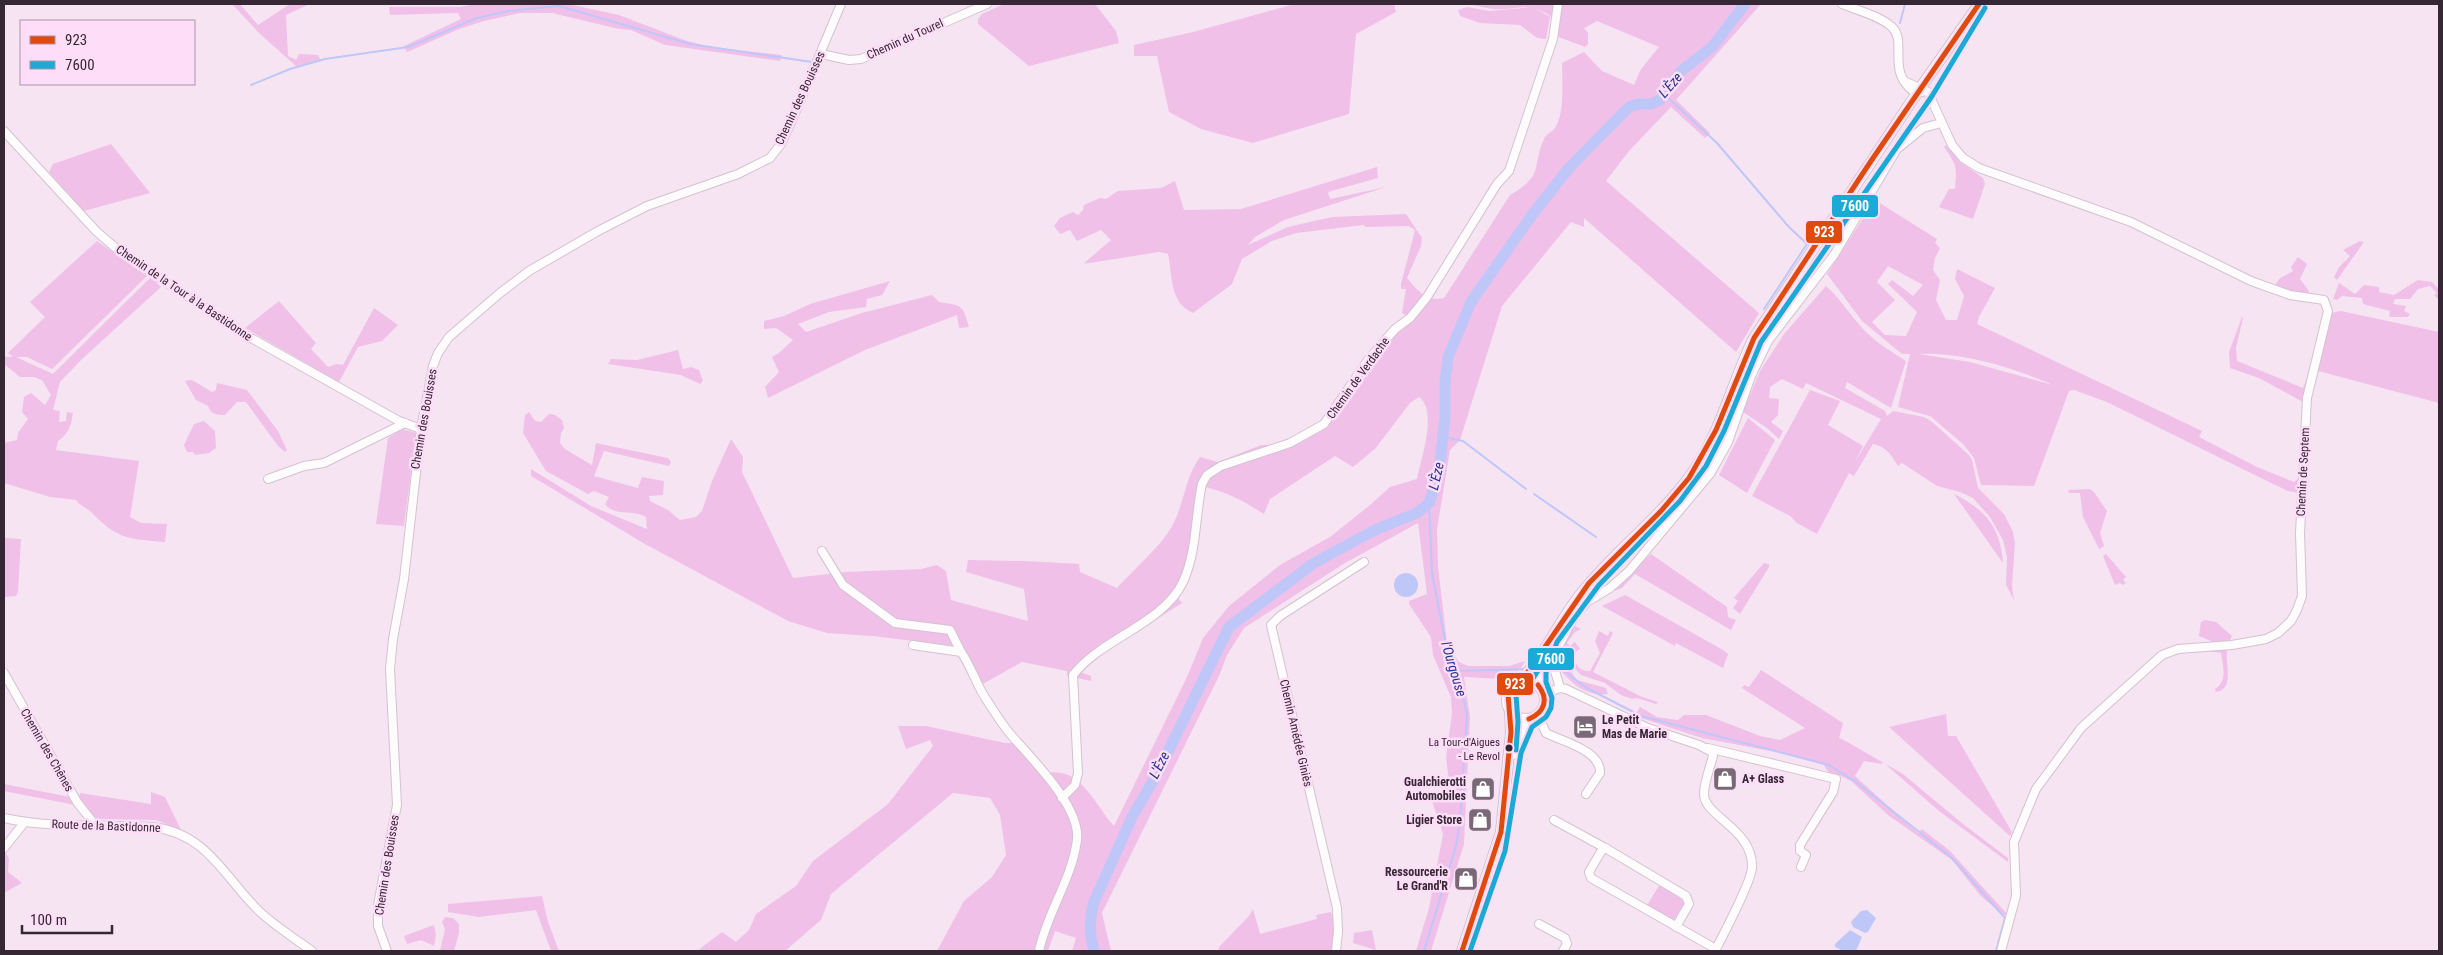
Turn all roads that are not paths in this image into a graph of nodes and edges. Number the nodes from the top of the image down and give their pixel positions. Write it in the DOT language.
graph roads {
  1 [pos="842,4"];
  2 [pos="986,4"];
  3 [pos="1558,4"];
  4 [pos="1842,4"];
  5 [pos="1977,7"];
  6 [pos="821,54"];
  7 [pos="1921,90"];
  8 [pos="1941,123"];
  9 [pos="4,131"];
  10 [pos="405,423"];
  11 [pos="421,429"];
  12 [pos="268,479"];
  13 [pos="822,551"];
  14 [pos="1364,562"];
  15 [pos="1549,642"];
  16 [pos="913,645"];
  17 [pos="961,652"];
  18 [pos="4,673"];
  19 [pos="1520,681"];
  20 [pos="1560,688"];
  21 [pos="1541,689"];
  22 [pos="1510,710"];
  23 [pos="1533,717"];
  24 [pos="1708,748"];
  25 [pos="1507,772"];
  26 [pos="1586,794"];
  27 [pos="1062,798"];
  28 [pos="4,818"];
  29 [pos="1554,820"];
  30 [pos="24,822"];
  31 [pos="95,825"];
  32 [pos="4,848"];
  33 [pos="1606,848"];
  34 [pos="1801,867"];
  35 [pos="1539,924"];
  36 [pos="1676,927"];
  37 [pos="1716,950"];
  38 [pos="312,951"];
  39 [pos="387,951"];
  40 [pos="1039,951"];
  41 [pos="1336,951"];
  42 [pos="1462,951"];
  43 [pos="1563,951"];
  44 [pos="2001,951"];
  1 -- 6 [label="street, Chemin des Bouisses"];
  2 -- 6 [label="street, Chemin du Tourel"];
  3 -- 27 [label="street, Chemin de Verdache"];
  4 -- 7 [label="street"];
  5 -- 7 [label="main road"];
  6 -- 11 [label="street, Chemin des Bouisses"];
  7 -- 8 [label="street, Chemin de Septem"];
  7 -- 15 [label="main road"];
  8 -- 20 [label="street"];
  8 -- 44 [label="street, Chemin de Septem"];
  9 -- 10 [label="street, Chemin de la Tour à la Bastidonne"];
  10 -- 11 [label="street, Chemin de la Tour à la Bastidonne"];
  10 -- 12 [label="street"];
  11 -- 39 [label="street, Chemin des Bouisses"];
  13 -- 17 [label="street"];
  14 -- 41 [label="street, Chemin Amédée Giniès"];
  15 -- 19 [label="main road"];
  15 -- 21 [label="main road"];
  16 -- 17 [label="street"];
  17 -- 27 [label="street"];
  18 -- 31 [label="street, Chemin des Chênes"];
  19 -- 21 [label="main road"];
  19 -- 22 [label="main road"];
  20 -- 21 [label="street"];
  20 -- 24 [label="street"];
  21 -- 23 [label="main road"];
  22 -- 23 [label="main road"];
  22 -- 25 [label="main road"];
  23 -- 25 [label="main road"];
  23 -- 26 [label="street"];
  24 -- 34 [label="street"];
  24 -- 37 [label="street"];
  25 -- 42 [label="main road"];
  27 -- 40 [label="street"];
  28 -- 30 [label="street, Route de la Bastidonne"];
  29 -- 33 [label="street"];
  30 -- 31 [label="street, Route de la Bastidonne"];
  30 -- 32 [label="street"];
  31 -- 38 [label="street, Route de la Bastidonne"];
  33 -- 36 [label="street"];
  33 -- 36 [label="street"];
  35 -- 43 [label="street"];
  36 -- 37 [label="street"];
}
